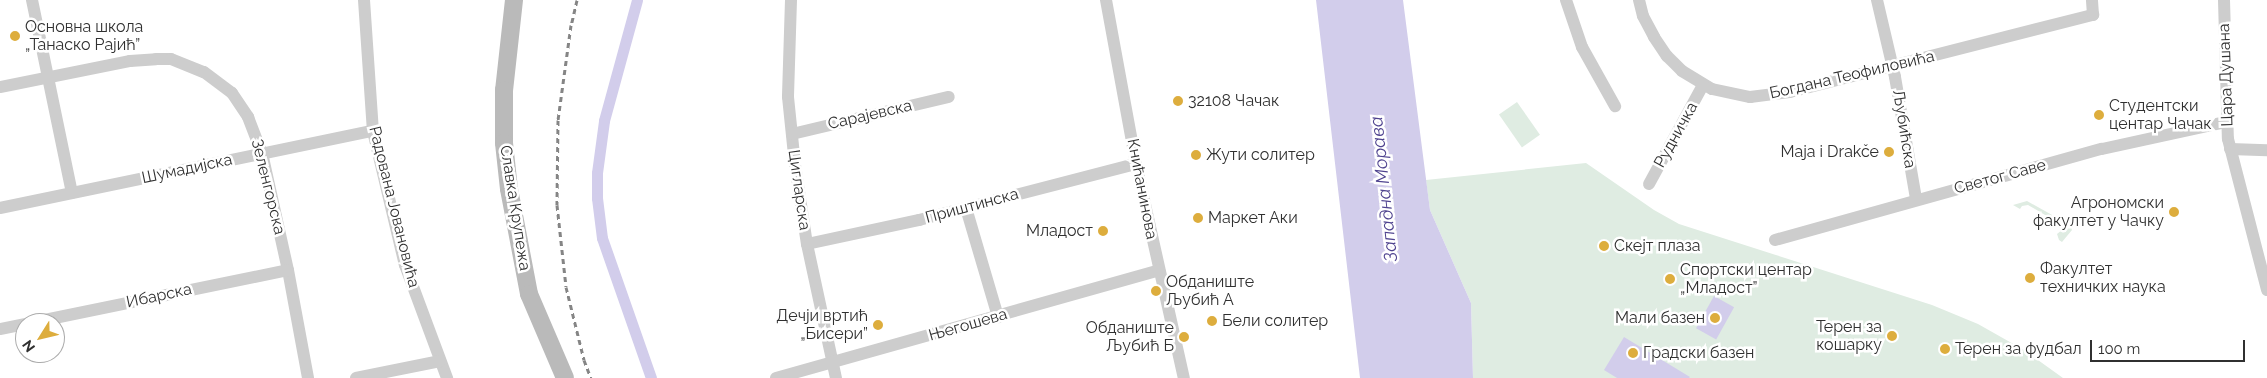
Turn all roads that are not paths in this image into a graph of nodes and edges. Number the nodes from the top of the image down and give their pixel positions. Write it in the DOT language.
graph roads {
  1 [pos="32,0"];
  2 [pos="364,0"];
  3 [pos="514,0"];
  4 [pos="791,0"];
  5 [pos="1106,0"];
  6 [pos="1566,0"];
  7 [pos="1639,0"];
  8 [pos="1877,0"];
  9 [pos="2092,0"];
  10 [pos="2224,0"];
  11 [pos="1893,67"];
  12 [pos="48,78"];
  13 [pos="1703,85"];
  14 [pos="0,87"];
  15 [pos="949,97"];
  16 [pos="1615,106"];
  17 [pos="2226,122"];
  18 [pos="373,131"];
  19 [pos="792,134"];
  20 [pos="2230,149"];
  21 [pos="2267,150"];
  22 [pos="262,153"];
  23 [pos="1136,164"];
  24 [pos="1649,184"];
  25 [pos="72,193"];
  26 [pos="1916,199"];
  27 [pos="0,208"];
  28 [pos="966,208"];
  29 [pos="1775,240"];
  30 [pos="807,244"];
  31 [pos="288,270"];
  32 [pos="1159,270"];
  33 [pos="2267,290"];
  34 [pos="65,316"];
  35 [pos="998,316"];
  36 [pos="15,326"];
  37 [pos="0,329"];
  38 [pos="440,361"];
  39 [pos="833,364"];
  40 [pos="308,378"];
  41 [pos="356,378"];
  42 [pos="447,378"];
  43 [pos="565,378"];
  44 [pos="776,378"];
  45 [pos="836,378"];
  46 [pos="1184,378"];
  1 -- 12 [label="street"];
  2 -- 18 [label="street, Радована Јовановића"];
  3 -- 43 [label="main road, Славка Крупежа"];
  4 -- 19 [label="street, Цигларска"];
  5 -- 23 [label="street, Книћанинова"];
  6 -- 16 [label="street"];
  7 -- 13 [label="street, Богдана Теофиловића"];
  8 -- 11 [label="street, Љубићска"];
  9 -- 11 [label="street, Богдана Теофиловића"];
  10 -- 17 [label="street, Цара Душана"];
  11 -- 13 [label="street, Богдана Теофиловића"];
  11 -- 26 [label="street, Љубићска"];
  12 -- 14 [label="street, Зеленгорска"];
  12 -- 22 [label="street, Зеленгорска"];
  12 -- 25 [label="street"];
  13 -- 24 [label="street, Рудничка"];
  15 -- 19 [label="street, Сарајевска"];
  17 -- 20 [label="street, Цара Душана"];
  17 -- 26 [label="street, Светог Саве"];
  18 -- 22 [label="street, Шумадијска"];
  18 -- 38 [label="street, Радована Јовановића"];
  19 -- 30 [label="street, Цигларска"];
  20 -- 21 [label="street, Цара Душана"];
  20 -- 33 [label="street, Цара Душана"];
  22 -- 25 [label="street, Шумадијска"];
  22 -- 31 [label="street, Зеленгорска"];
  23 -- 28 [label="street, Приштинска"];
  23 -- 32 [label="street, Книћанинова"];
  25 -- 27 [label="street, Шумадијска"];
  26 -- 29 [label="street, Светог Саве"];
  28 -- 30 [label="street, Приштинска"];
  28 -- 35 [label="street"];
  30 -- 39 [label="street, Цигларска"];
  31 -- 34 [label="street, Ибарска"];
  31 -- 40 [label="street, Зеленгорска"];
  32 -- 35 [label="street, Његошева"];
  32 -- 46 [label="street, Книћанинова"];
  35 -- 39 [label="street, Његошева"];
  36 -- 37 [label="street"];
  38 -- 41 [label="street"];
  38 -- 42 [label="street, Радована Јовановића"];
  39 -- 44 [label="street, Његошева"];
  39 -- 45 [label="street, Цигларска"];
}
